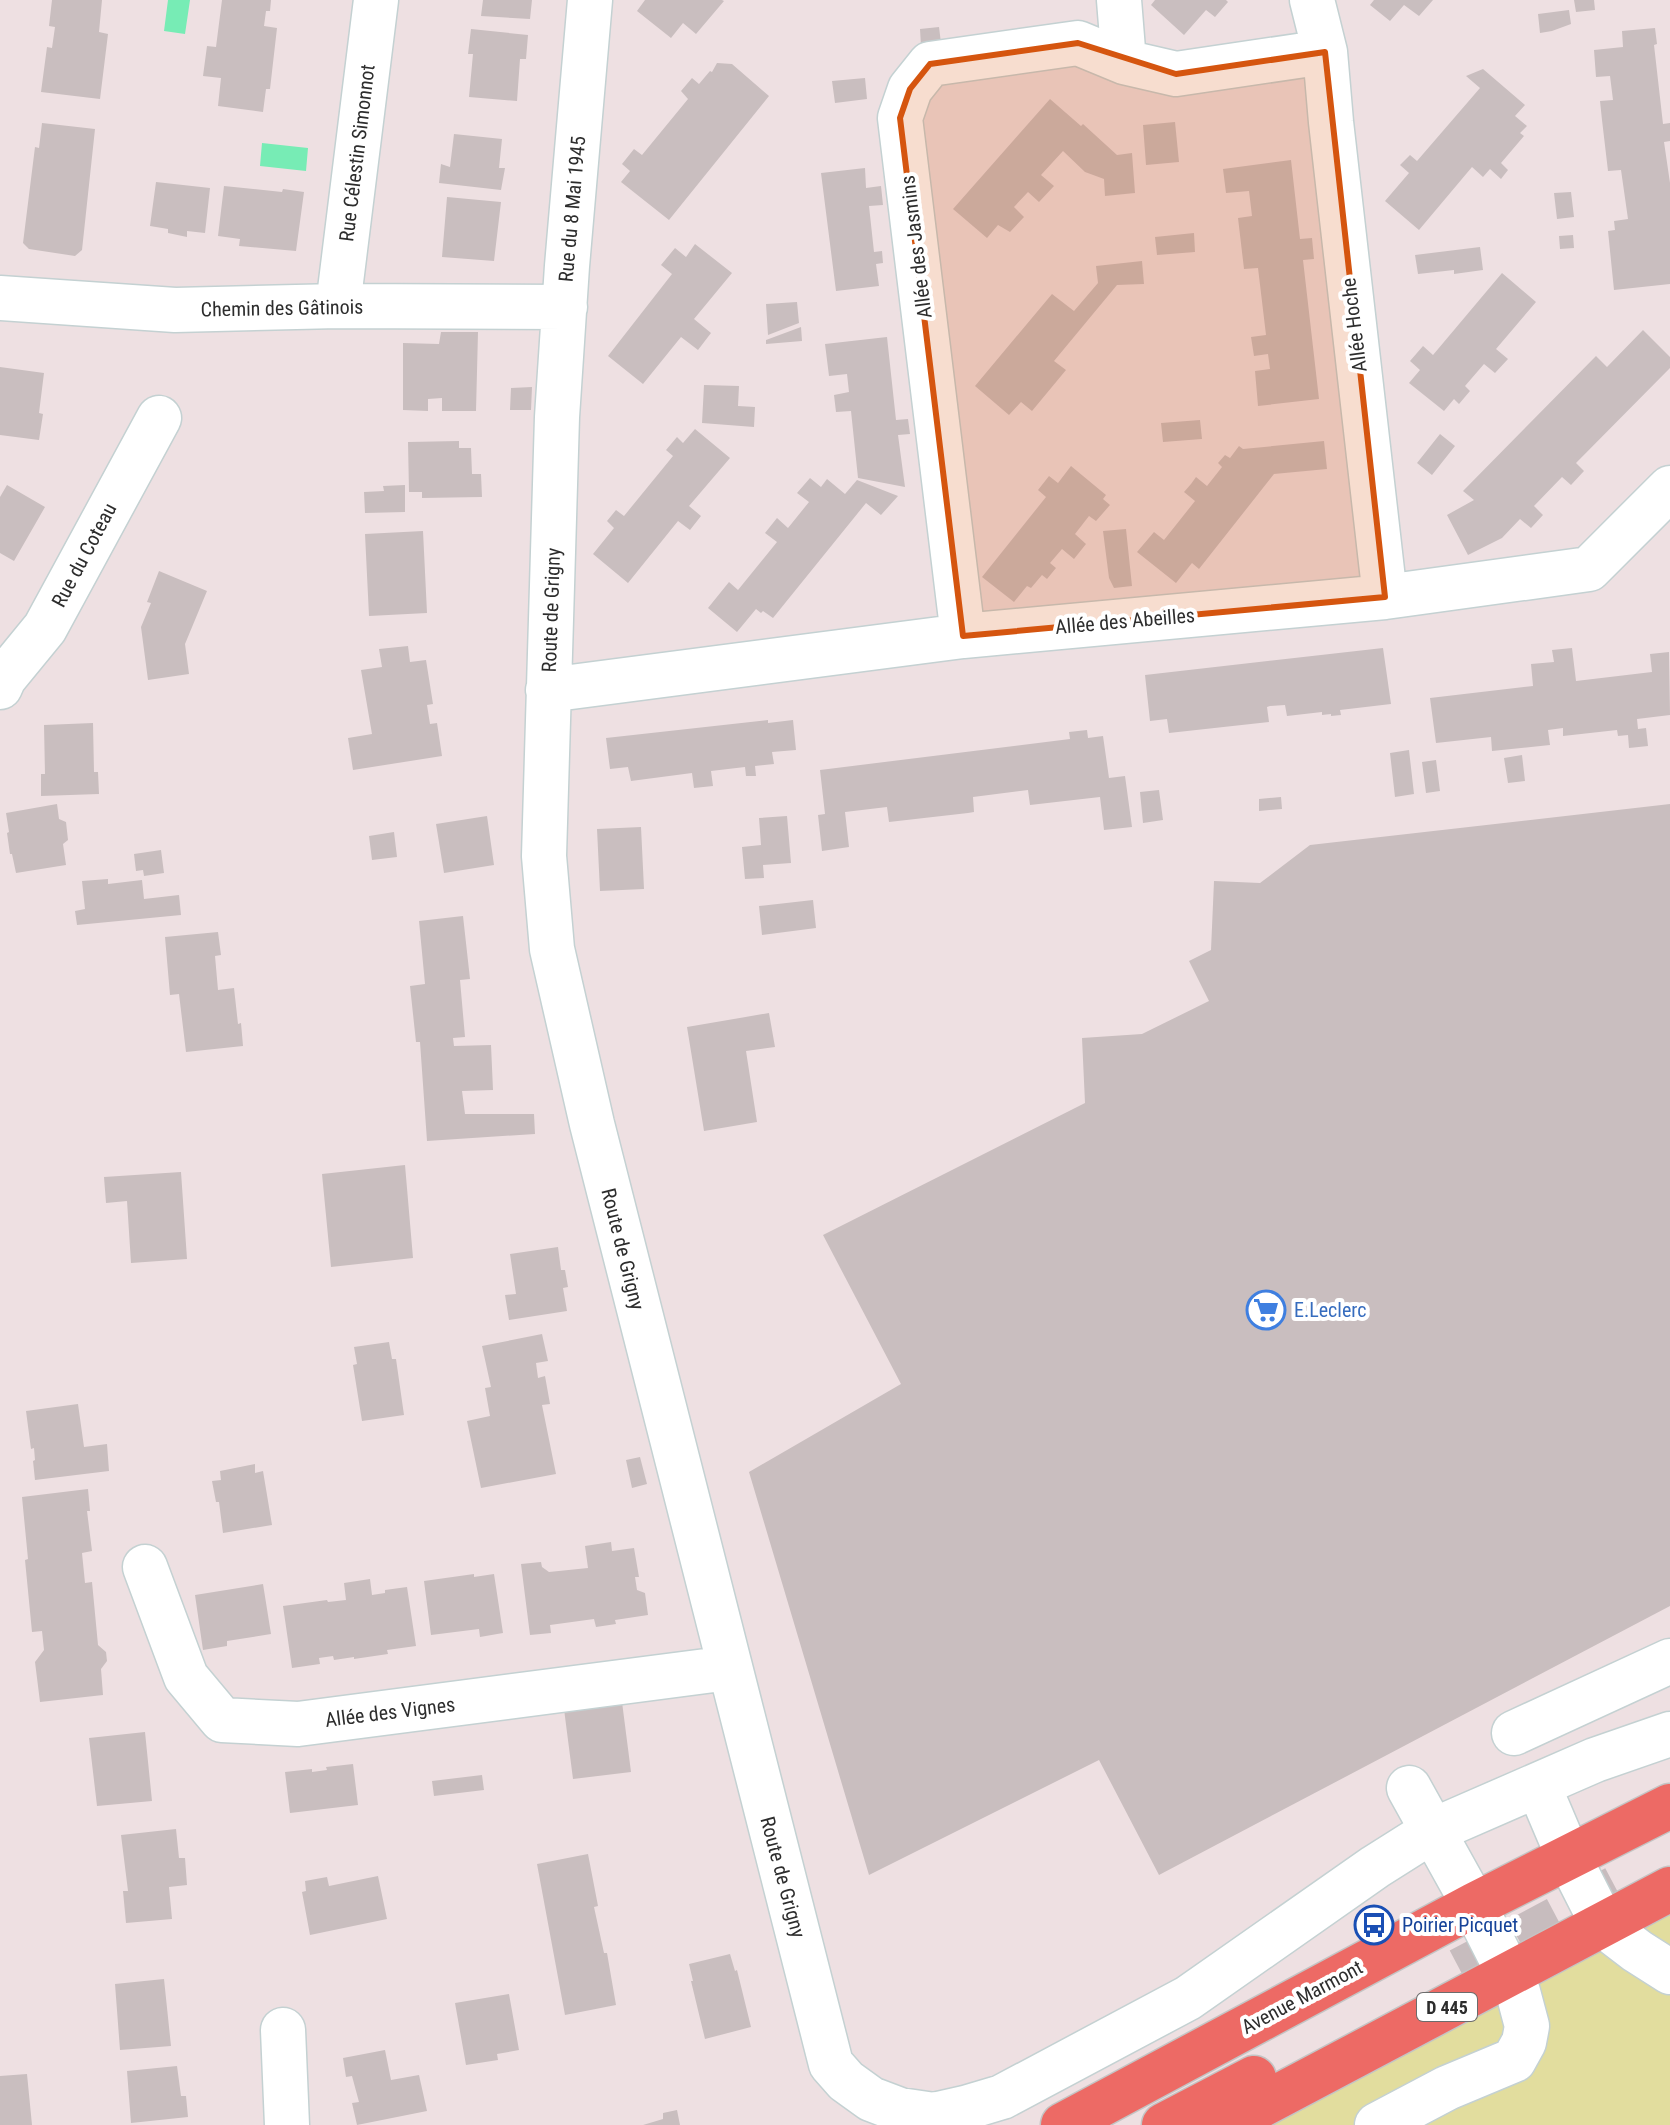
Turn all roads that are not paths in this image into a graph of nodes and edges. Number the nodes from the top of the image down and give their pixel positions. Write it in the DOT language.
graph roads {
  1 [pos="376,0"];
  2 [pos="590,0"];
  3 [pos="1119,0"];
  4 [pos="1312,0"];
  5 [pos="1325,52"];
  6 [pos="1124,62"];
  7 [pos="0,298"];
  8 [pos="338,306"];
  9 [pos="565,307"];
  10 [pos="557,417"];
  11 [pos="159,418"];
  12 [pos="1670,488"];
  13 [pos="1385,597"];
  14 [pos="963,636"];
  15 [pos="0,687"];
  16 [pos="548,690"];
  17 [pos="145,1567"];
  18 [pos="1670,1661"];
  19 [pos="729,1668"];
  20 [pos="1514,1733"];
  21 [pos="1670,1734"];
  22 [pos="1538,1785"];
  23 [pos="1409,1788"];
  24 [pos="1670,1806"];
  25 [pos="1432,1831"];
  26 [pos="1670,1835"];
  27 [pos="1569,1858"];
  28 [pos="1670,1859"];
  29 [pos="1641,1876"];
  30 [pos="1474,1905"];
  31 [pos="1603,1925"];
  32 [pos="1670,1972"];
  33 [pos="1509,1974"];
  34 [pos="283,2030"];
  35 [pos="287,2125"];
  36 [pos="1063,2125"];
  37 [pos="1116,2125"];
  38 [pos="1164,2125"];
  39 [pos="1224,2125"];
  40 [pos="1377,2125"];
  1 -- 8 [label="street, Rue Célestin Simonnot"];
  2 -- 9 [label="street, Rue du 8 Mai 1945"];
  3 -- 6 [label="street"];
  4 -- 5 [label="street, Allée Hoche"];
  5 -- 6 [label="street"];
  5 -- 13 [label="street, Allée Hoche"];
  6 -- 14 [label="street, Allée des Jasmins"];
  7 -- 8 [label="street, Chemin des Gâtinois"];
  8 -- 9 [label="street, Chemin des Gâtinois"];
  9 -- 10 [label="street, Rue du 8 Mai 1945"];
  10 -- 16 [label="street, Route de Grigny"];
  11 -- 15 [label="street, Rue du Coteau"];
  12 -- 13 [label="street, Allée des Abeilles"];
  13 -- 14 [label="street, Allée des Abeilles"];
  14 -- 16 [label="street, Allée des Abeilles"];
  16 -- 19 [label="street, Route de Grigny"];
  17 -- 19 [label="street, Allée des Vignes"];
  18 -- 20 [label="street"];
  19 -- 25 [label="street, Route de Grigny"];
  21 -- 22 [label="street"];
  22 -- 25 [label="street"];
  22 -- 27 [label="street"];
  23 -- 25 [label="street"];
  24 -- 27 [label="main road, Avenue Marmont"];
  25 -- 30 [label="street"];
  26 -- 29 [label="main road, D 445"];
  27 -- 30 [label="main road, Avenue Marmont"];
  27 -- 31 [label="street"];
  28 -- 29 [label="main road, D 445"];
  29 -- 31 [label="main road, D 445"];
  30 -- 33 [label="street"];
  30 -- 36 [label="main road, Avenue Marmont"];
  31 -- 32 [label="street"];
  31 -- 33 [label="main road, D 445"];
  33 -- 39 [label="main road, D 445"];
  33 -- 40 [label="street"];
  34 -- 35 [label="street"];
  37 -- 38 [label="main road, Avenue Marmont / D 445"];
}
